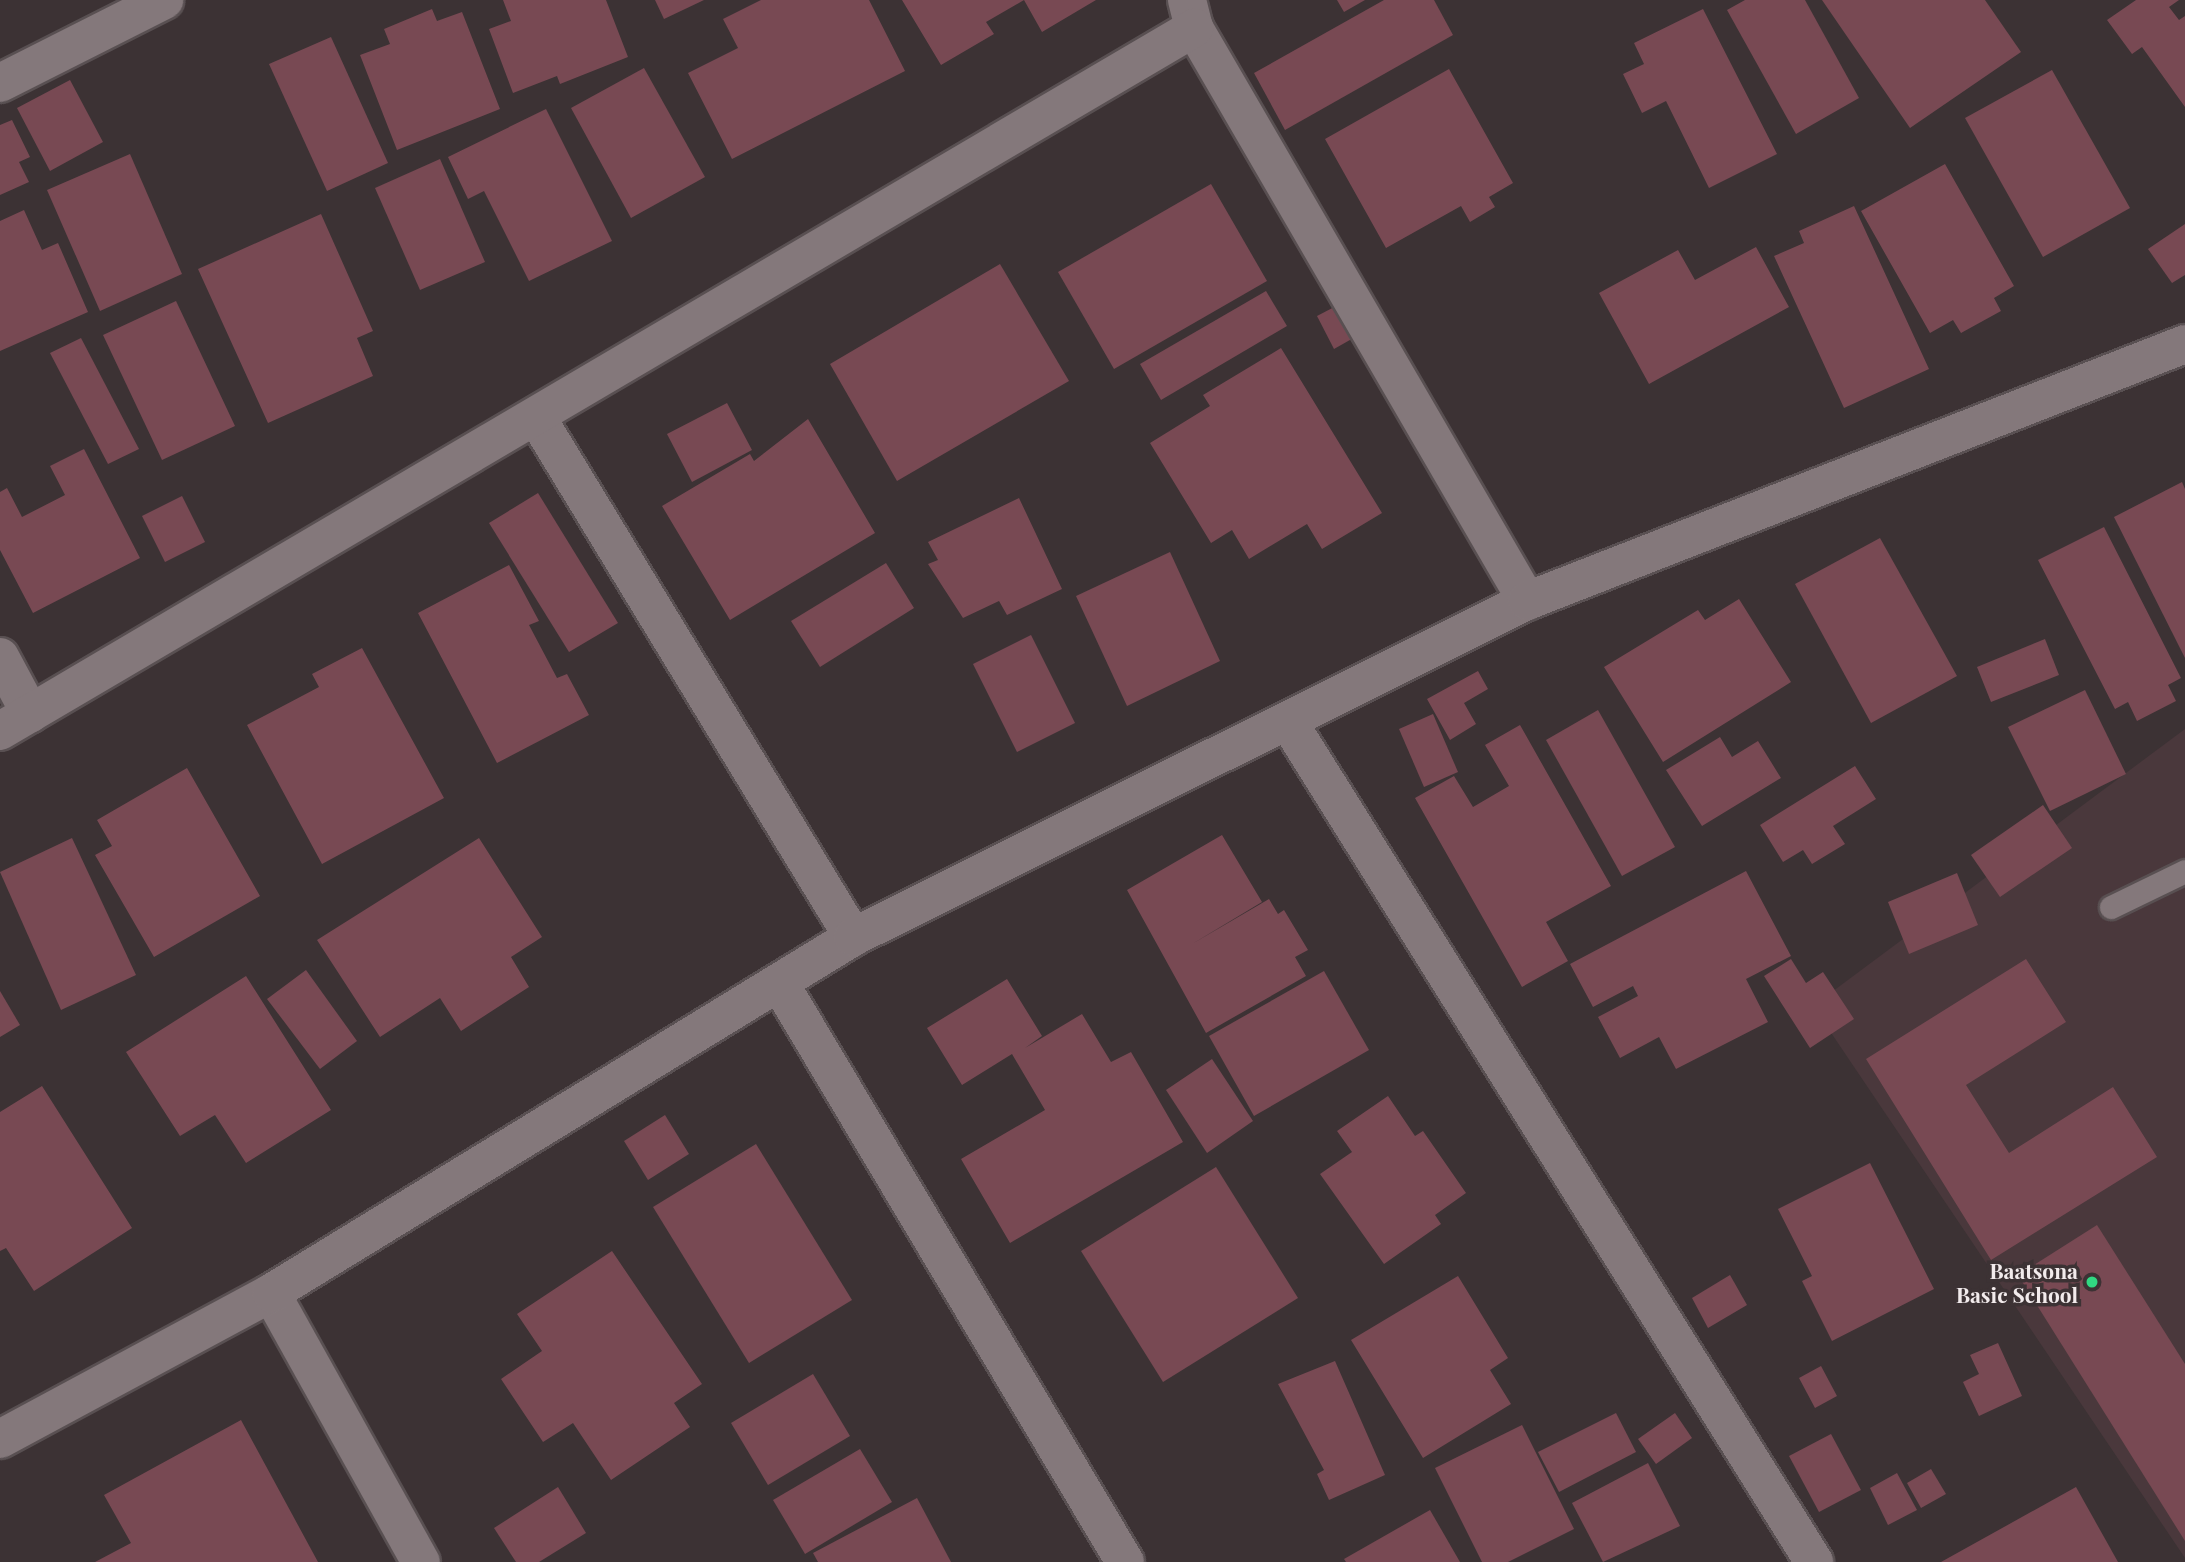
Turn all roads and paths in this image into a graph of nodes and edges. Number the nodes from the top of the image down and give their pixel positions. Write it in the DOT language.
graph roads {
  1 [pos="164,0"];
  2 [pos="1191,14"];
  3 [pos="0,83"];
  4 [pos="2185,344"];
  5 [pos="537,418"];
  6 [pos="1527,601"];
  7 [pos="0,657"];
  8 [pos="15,722"];
  9 [pos="1289,723"];
  10 [pos="2185,871"];
  11 [pos="2111,907"];
  12 [pos="853,937"];
  13 [pos="780,984"];
  14 [pos="271,1293"];
  15 [pos="0,1439"];
  16 [pos="421,1562"];
  17 [pos="1125,1562"];
  18 [pos="1814,1562"];
  1 -- 3 [label="street"];
  2 -- 5 [label="street"];
  2 -- 6 [label="street"];
  4 -- 6 [label="street"];
  5 -- 8 [label="street"];
  5 -- 12 [label="street"];
  6 -- 9 [label="street"];
  7 -- 8 [label="street"];
  9 -- 12 [label="street"];
  9 -- 18 [label="street"];
  10 -- 11 [label="lane"];
  12 -- 13 [label="street"];
  13 -- 14 [label="street"];
  13 -- 17 [label="street"];
  14 -- 15 [label="street"];
  14 -- 16 [label="street"];
}
